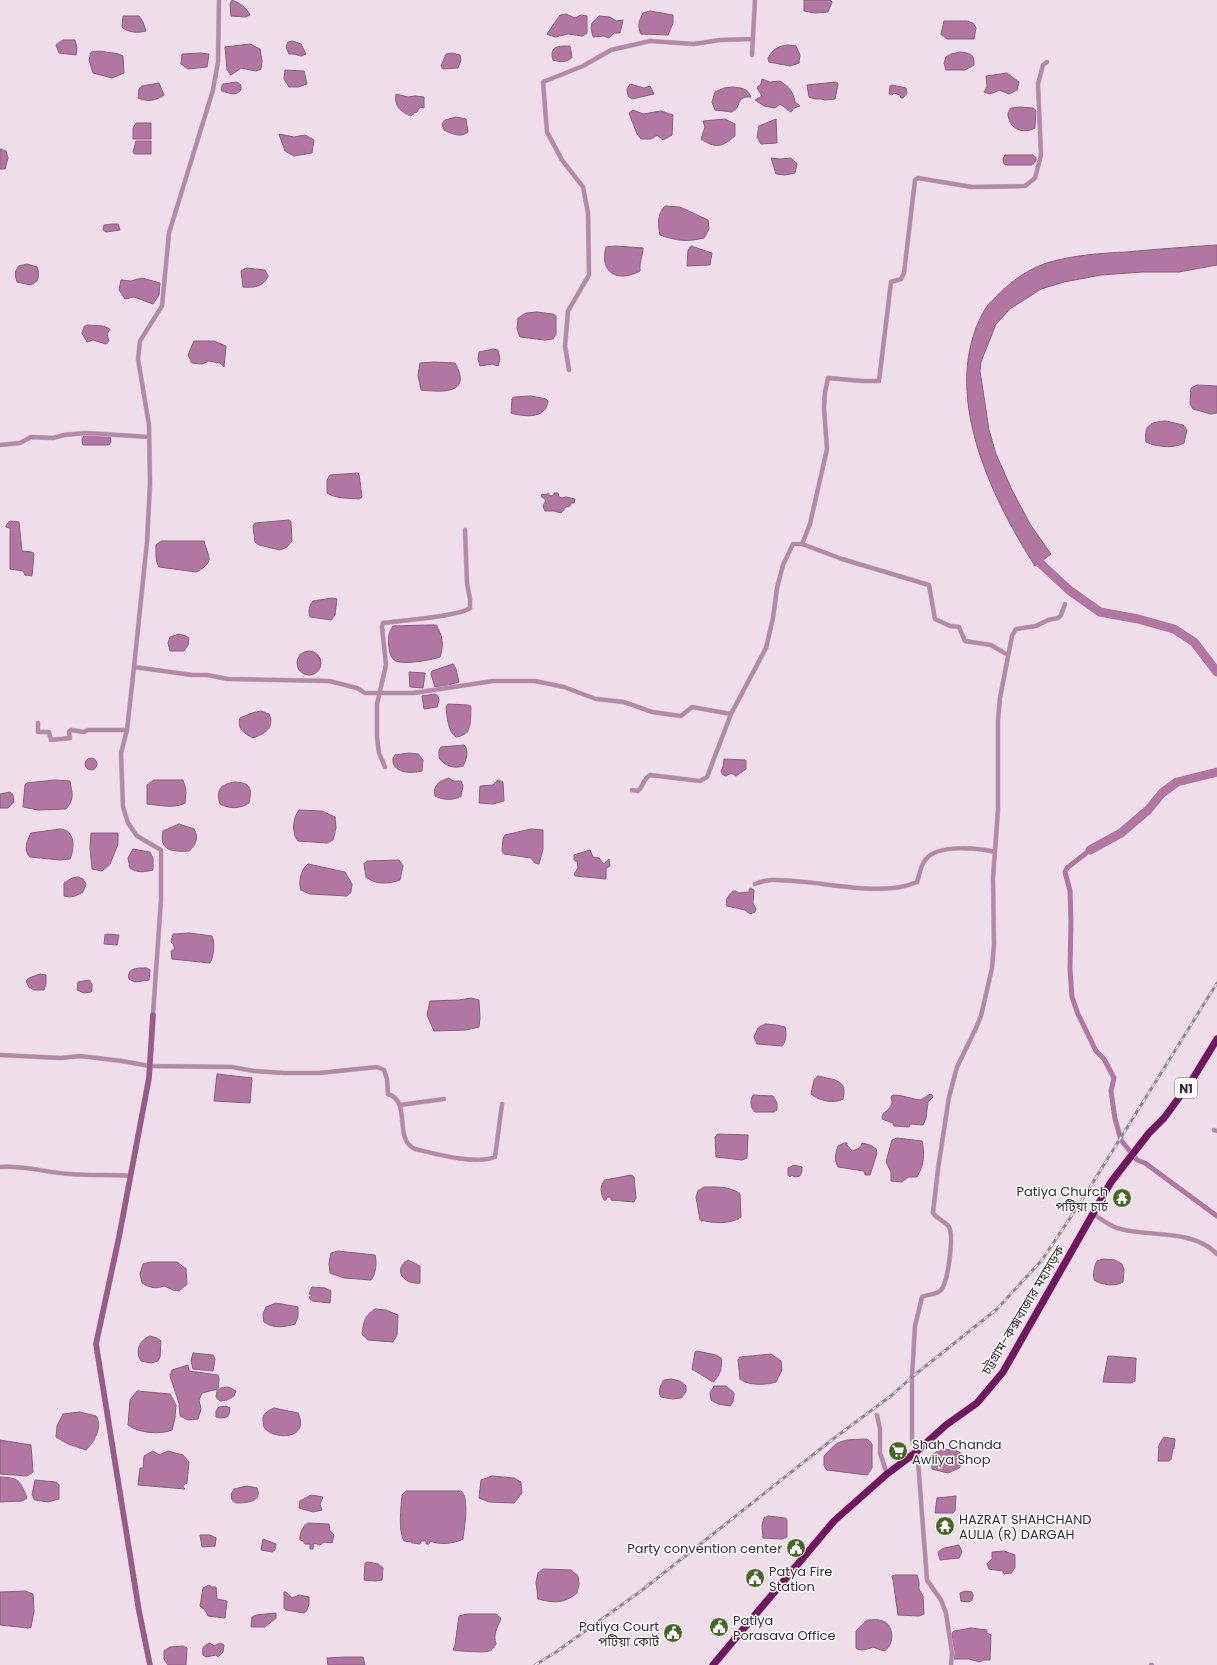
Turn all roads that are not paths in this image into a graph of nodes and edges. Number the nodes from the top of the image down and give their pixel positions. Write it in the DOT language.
graph roads {
  1 [pos="219,0"];
  2 [pos="755,0"];
  3 [pos="753,39"];
  4 [pos="752,55"];
  5 [pos="1047,62"];
  6 [pos="569,370"];
  7 [pos="149,437"];
  8 [pos="0,445"];
  9 [pos="465,530"];
  10 [pos="802,544"];
  11 [pos="1065,604"];
  12 [pos="1008,655"];
  13 [pos="134,667"];
  14 [pos="379,693"];
  15 [pos="731,714"];
  16 [pos="38,723"];
  17 [pos="127,730"];
  18 [pos="385,767"];
  19 [pos="632,790"];
  20 [pos="995,852"];
  21 [pos="755,884"];
  22 [pos="154,1015"];
  23 [pos="1217,1039"];
  24 [pos="0,1054"];
  25 [pos="150,1066"];
  26 [pos="444,1099"];
  27 [pos="502,1104"];
  28 [pos="400,1105"];
  29 [pos="0,1167"];
  30 [pos="130,1176"];
  31 [pos="1092,1213"];
  32 [pos="1217,1254"];
  33 [pos="877,1415"];
  34 [pos="915,1453"];
  35 [pos="887,1474"];
  36 [pos="150,1665"];
  37 [pos="713,1665"];
  38 [pos="951,1665"];
  1 -- 7 [label="street"];
  2 -- 3 [label="street"];
  3 -- 4 [label="street"];
  3 -- 6 [label="street"];
  5 -- 10 [label="street"];
  7 -- 8 [label="street"];
  7 -- 13 [label="street"];
  9 -- 14 [label="street"];
  10 -- 12 [label="street"];
  10 -- 15 [label="street"];
  11 -- 12 [label="street"];
  12 -- 20 [label="street"];
  13 -- 14 [label="street"];
  13 -- 17 [label="street"];
  14 -- 15 [label="street"];
  14 -- 18 [label="street"];
  15 -- 19 [label="street"];
  16 -- 17 [label="street"];
  17 -- 22 [label="street"];
  20 -- 21 [label="street"];
  20 -- 34 [label="street"];
  22 -- 25 [label="street"];
  23 -- 31 [label="highway, চট্টগ্রাম-কক্সবাজার মহাসড়ক / N1"];
  24 -- 25 [label="street"];
  25 -- 28 [label="street"];
  25 -- 30 [label="street"];
  26 -- 28 [label="street"];
  27 -- 28 [label="street"];
  29 -- 30 [label="street"];
  30 -- 36 [label="street"];
  31 -- 32 [label="street"];
  31 -- 34 [label="highway, চট্টগ্রাম-কক্সবাজার মহাসড়ক / N1"];
  33 -- 35 [label="street"];
  34 -- 35 [label="highway, চট্টগ্রাম-কক্সবাজার মহাসড়ক / N1"];
  34 -- 38 [label="street"];
  35 -- 37 [label="highway, চট্টগ্রাম-কক্সবাজার মহাসড়ক / N1"];
}
